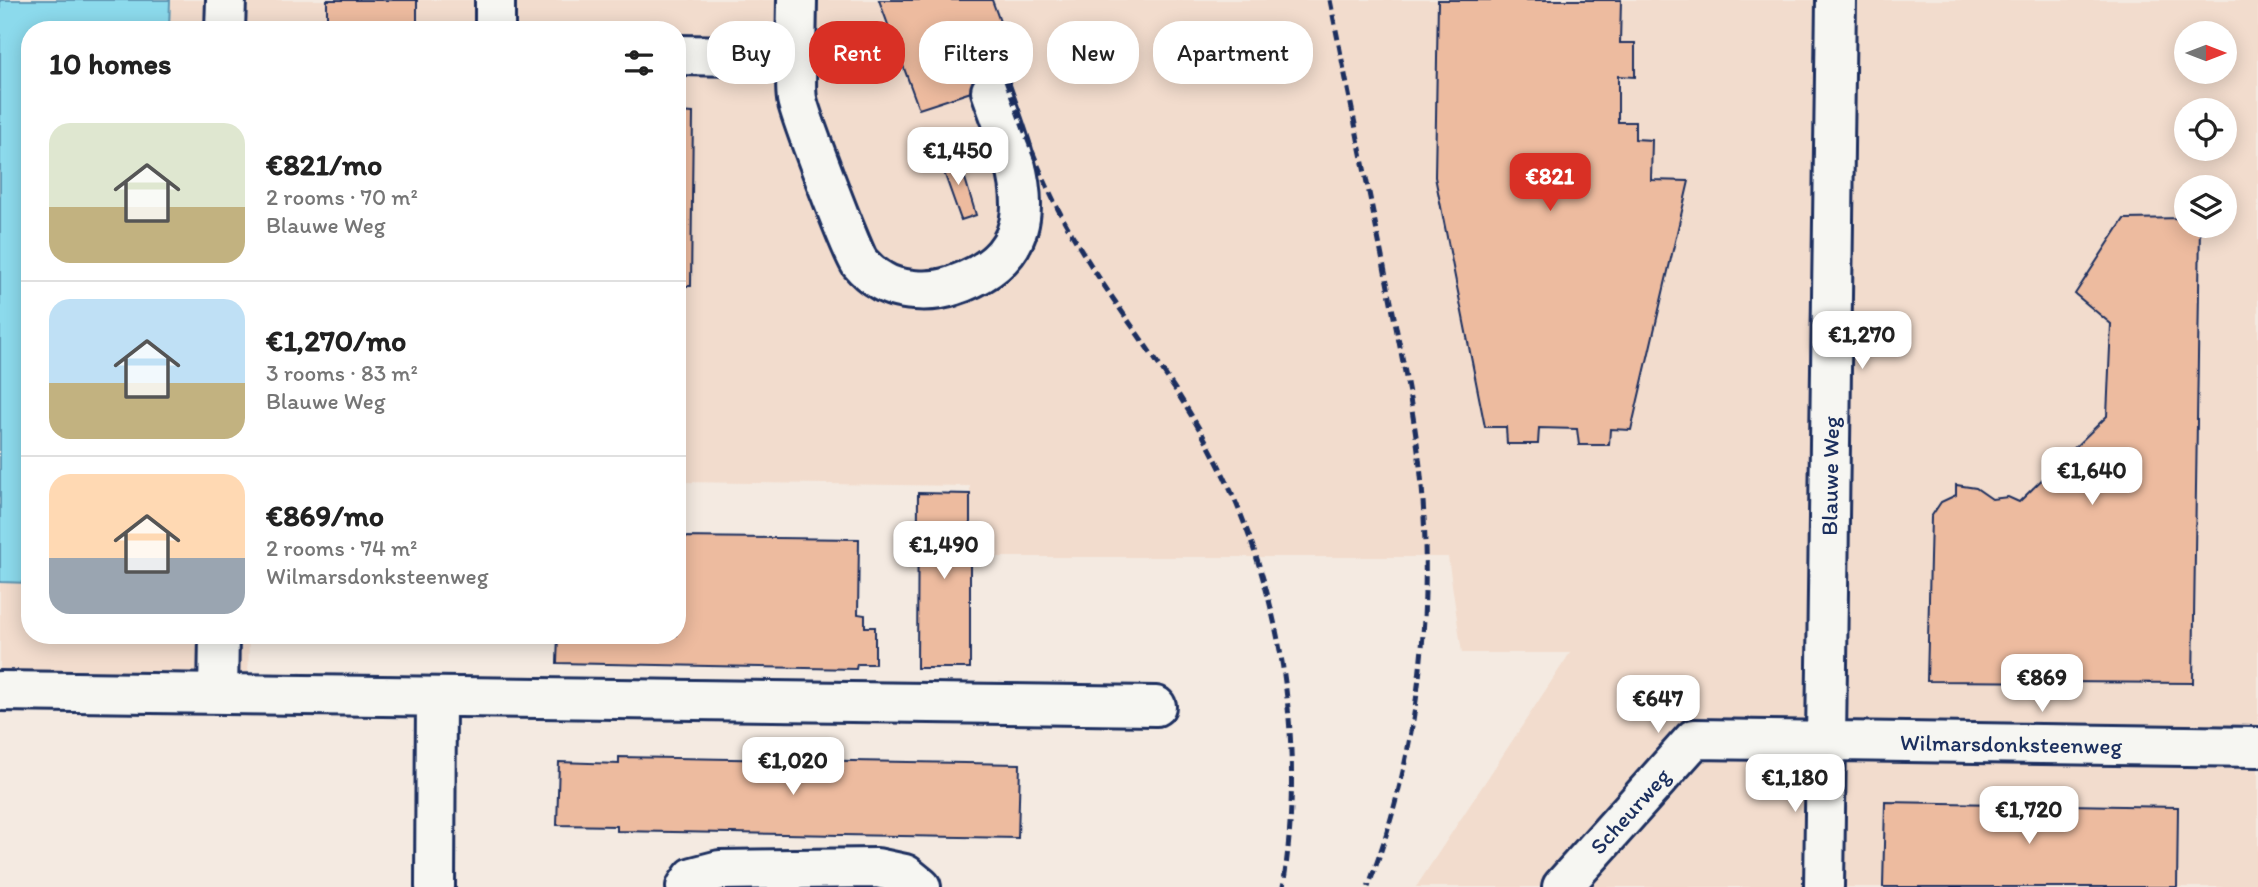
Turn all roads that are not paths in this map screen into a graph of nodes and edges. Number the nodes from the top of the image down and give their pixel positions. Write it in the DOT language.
graph roads {
  1 [pos="226,0"];
  2 [pos="495,0"];
  3 [pos="797,0"];
  4 [pos="1836,0"];
  5 [pos="225,21"];
  6 [pos="495,21"];
  7 [pos="686,55"];
  8 [pos="796,57"];
  9 [pos="991,91"];
  10 [pos="219,644"];
  11 [pos="0,691"];
  12 [pos="218,694"];
  13 [pos="436,697"];
  14 [pos="1156,706"];
  15 [pos="1826,742"];
  16 [pos="2258,747"];
  17 [pos="435,887"];
  18 [pos="686,887"];
  19 [pos="921,887"];
  20 [pos="1562,887"];
  21 [pos="1824,887"];
  1 -- 5 [label="street"];
  2 -- 6 [label="street"];
  3 -- 8 [label="street"];
  4 -- 15 [label="street, Blauwe Weg"];
  7 -- 8 [label="street"];
  8 -- 9 [label="street"];
  10 -- 12 [label="street"];
  11 -- 12 [label="street"];
  12 -- 13 [label="street"];
  13 -- 14 [label="street"];
  13 -- 17 [label="street"];
  15 -- 16 [label="street, Wilmarsdonksteenweg"];
  15 -- 20 [label="street, Scheurweg"];
  15 -- 21 [label="street"];
  18 -- 19 [label="street"];
}
